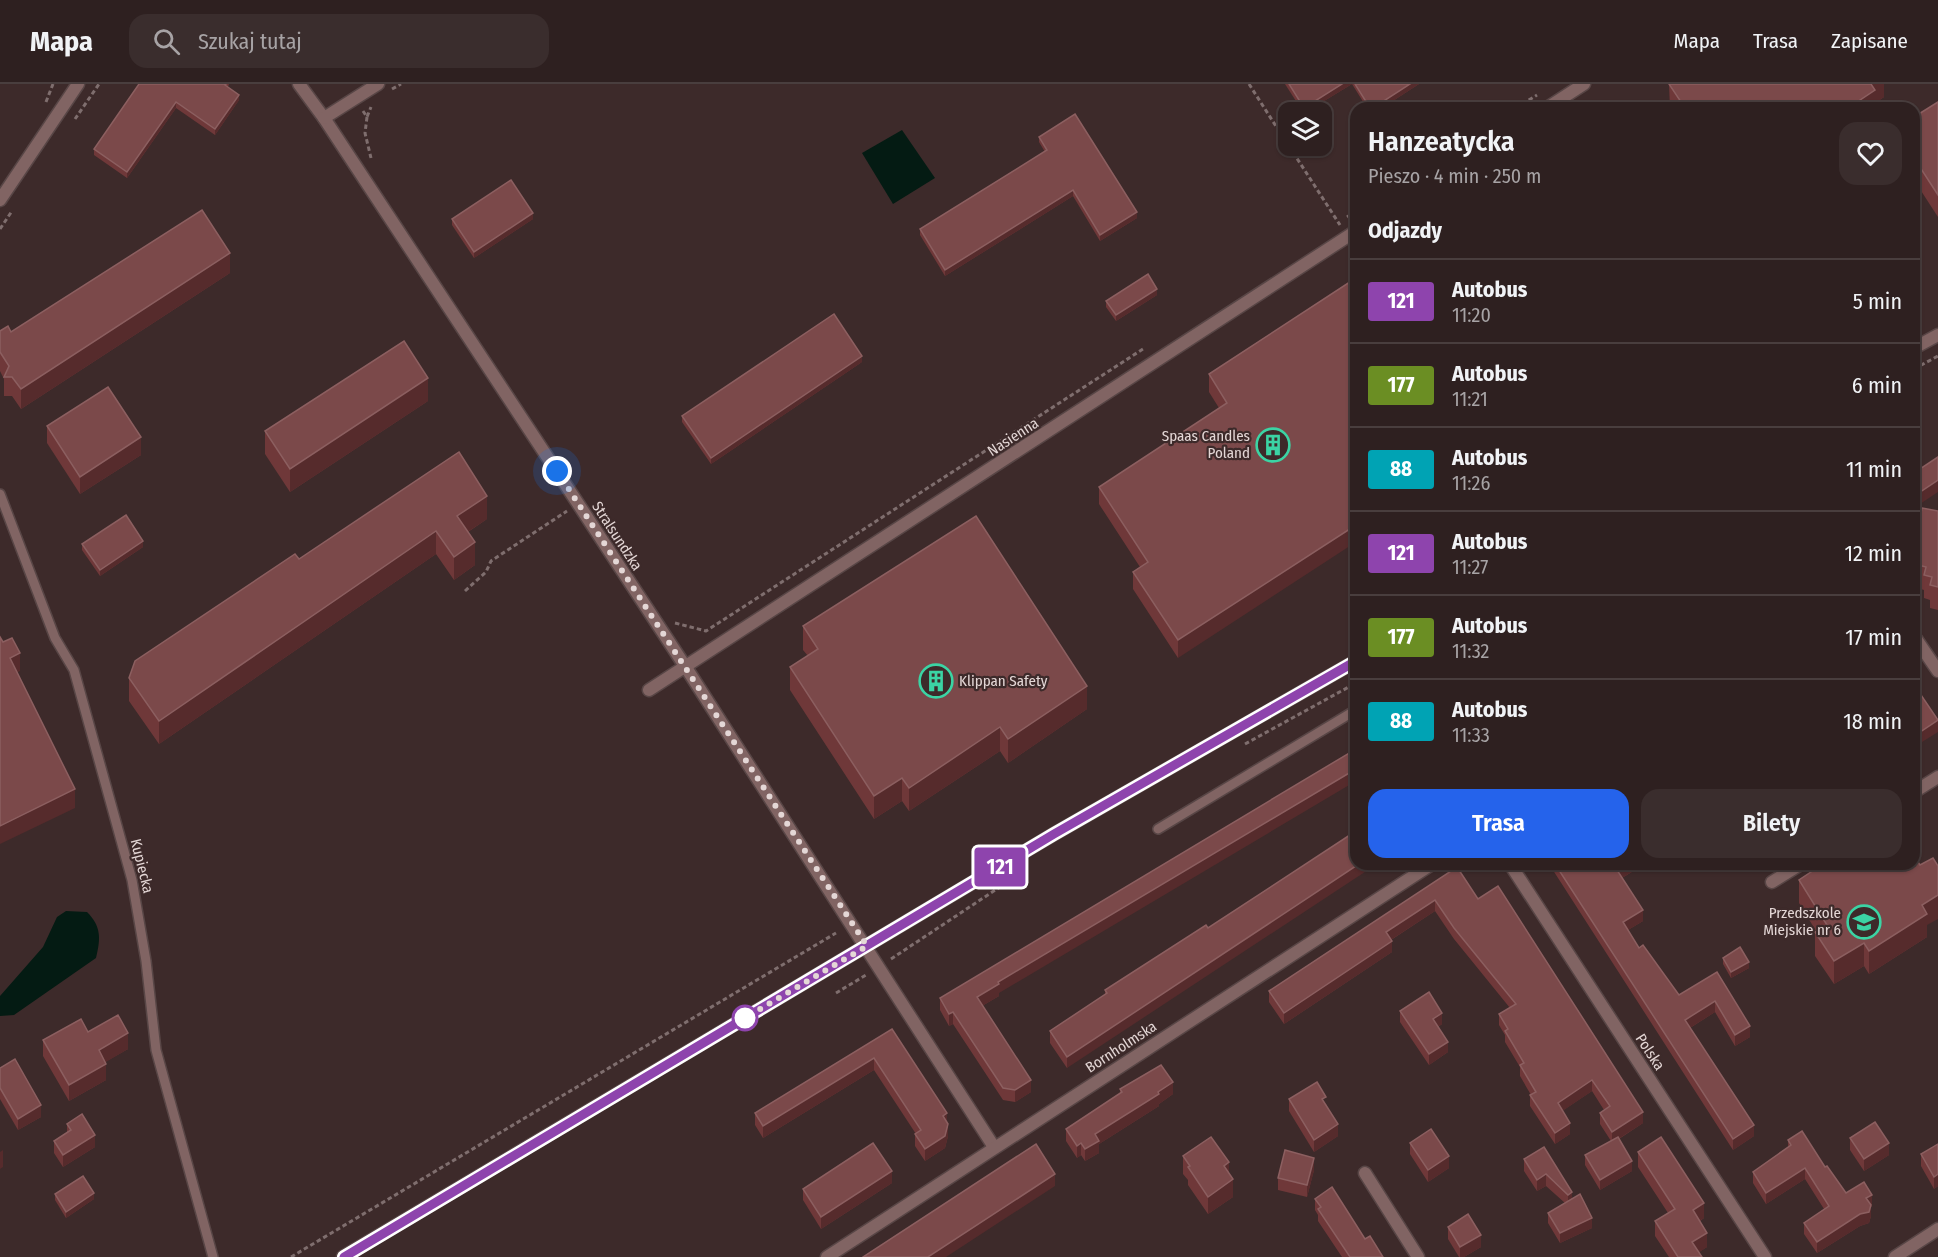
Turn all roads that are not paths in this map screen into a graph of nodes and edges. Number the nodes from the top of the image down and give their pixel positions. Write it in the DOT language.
graph roads {
  1 [pos="78,84"];
  2 [pos="299,84"];
  3 [pos="378,84"];
  4 [pos="1584,84"];
  5 [pos="1556,102"];
  6 [pos="324,118"];
  7 [pos="0,200"];
  8 [pos="1350,235"];
  9 [pos="1938,335"];
  10 [pos="1920,345"];
  11 [pos="0,494"];
  12 [pos="1920,645"];
  13 [pos="1350,664"];
  14 [pos="685,666"];
  15 [pos="1938,671"];
  16 [pos="649,690"];
  17 [pos="1350,714"];
  18 [pos="1938,777"];
  19 [pos="1920,788"];
  20 [pos="1158,829"];
  21 [pos="1423,870"];
  22 [pos="1514,870"];
  23 [pos="1791,870"];
  24 [pos="1772,882"];
  25 [pos="867,946"];
  26 [pos="994,1147"];
  27 [pos="1365,1173"];
  28 [pos="1938,1229"];
  29 [pos="213,1257"];
  30 [pos="344,1257"];
  31 [pos="826,1257"];
  32 [pos="1418,1257"];
  33 [pos="1765,1257"];
  34 [pos="1894,1257"];
  1 -- 7 [label="street"];
  2 -- 6 [label="street, Stralsundzka"];
  3 -- 6 [label="street"];
  4 -- 5 [label="street"];
  6 -- 14 [label="street, Stralsundzka"];
  8 -- 14 [label="street, Nasienna"];
  9 -- 10 [label="street"];
  11 -- 29 [label="lane, Kupiecka"];
  12 -- 15 [label="street"];
  13 -- 25 [label="street"];
  14 -- 16 [label="street, Nasienna"];
  14 -- 25 [label="street, Stralsundzka"];
  17 -- 20 [label="lane"];
  18 -- 19 [label="street"];
  21 -- 26 [label="street, Bornholmska"];
  22 -- 33 [label="street, Polska"];
  23 -- 24 [label="street"];
  25 -- 26 [label="street, Stralsundzka"];
  25 -- 30 [label="street"];
  26 -- 31 [label="street, Bornholmska"];
  27 -- 32 [label="street"];
  28 -- 34 [label="street"];
}
